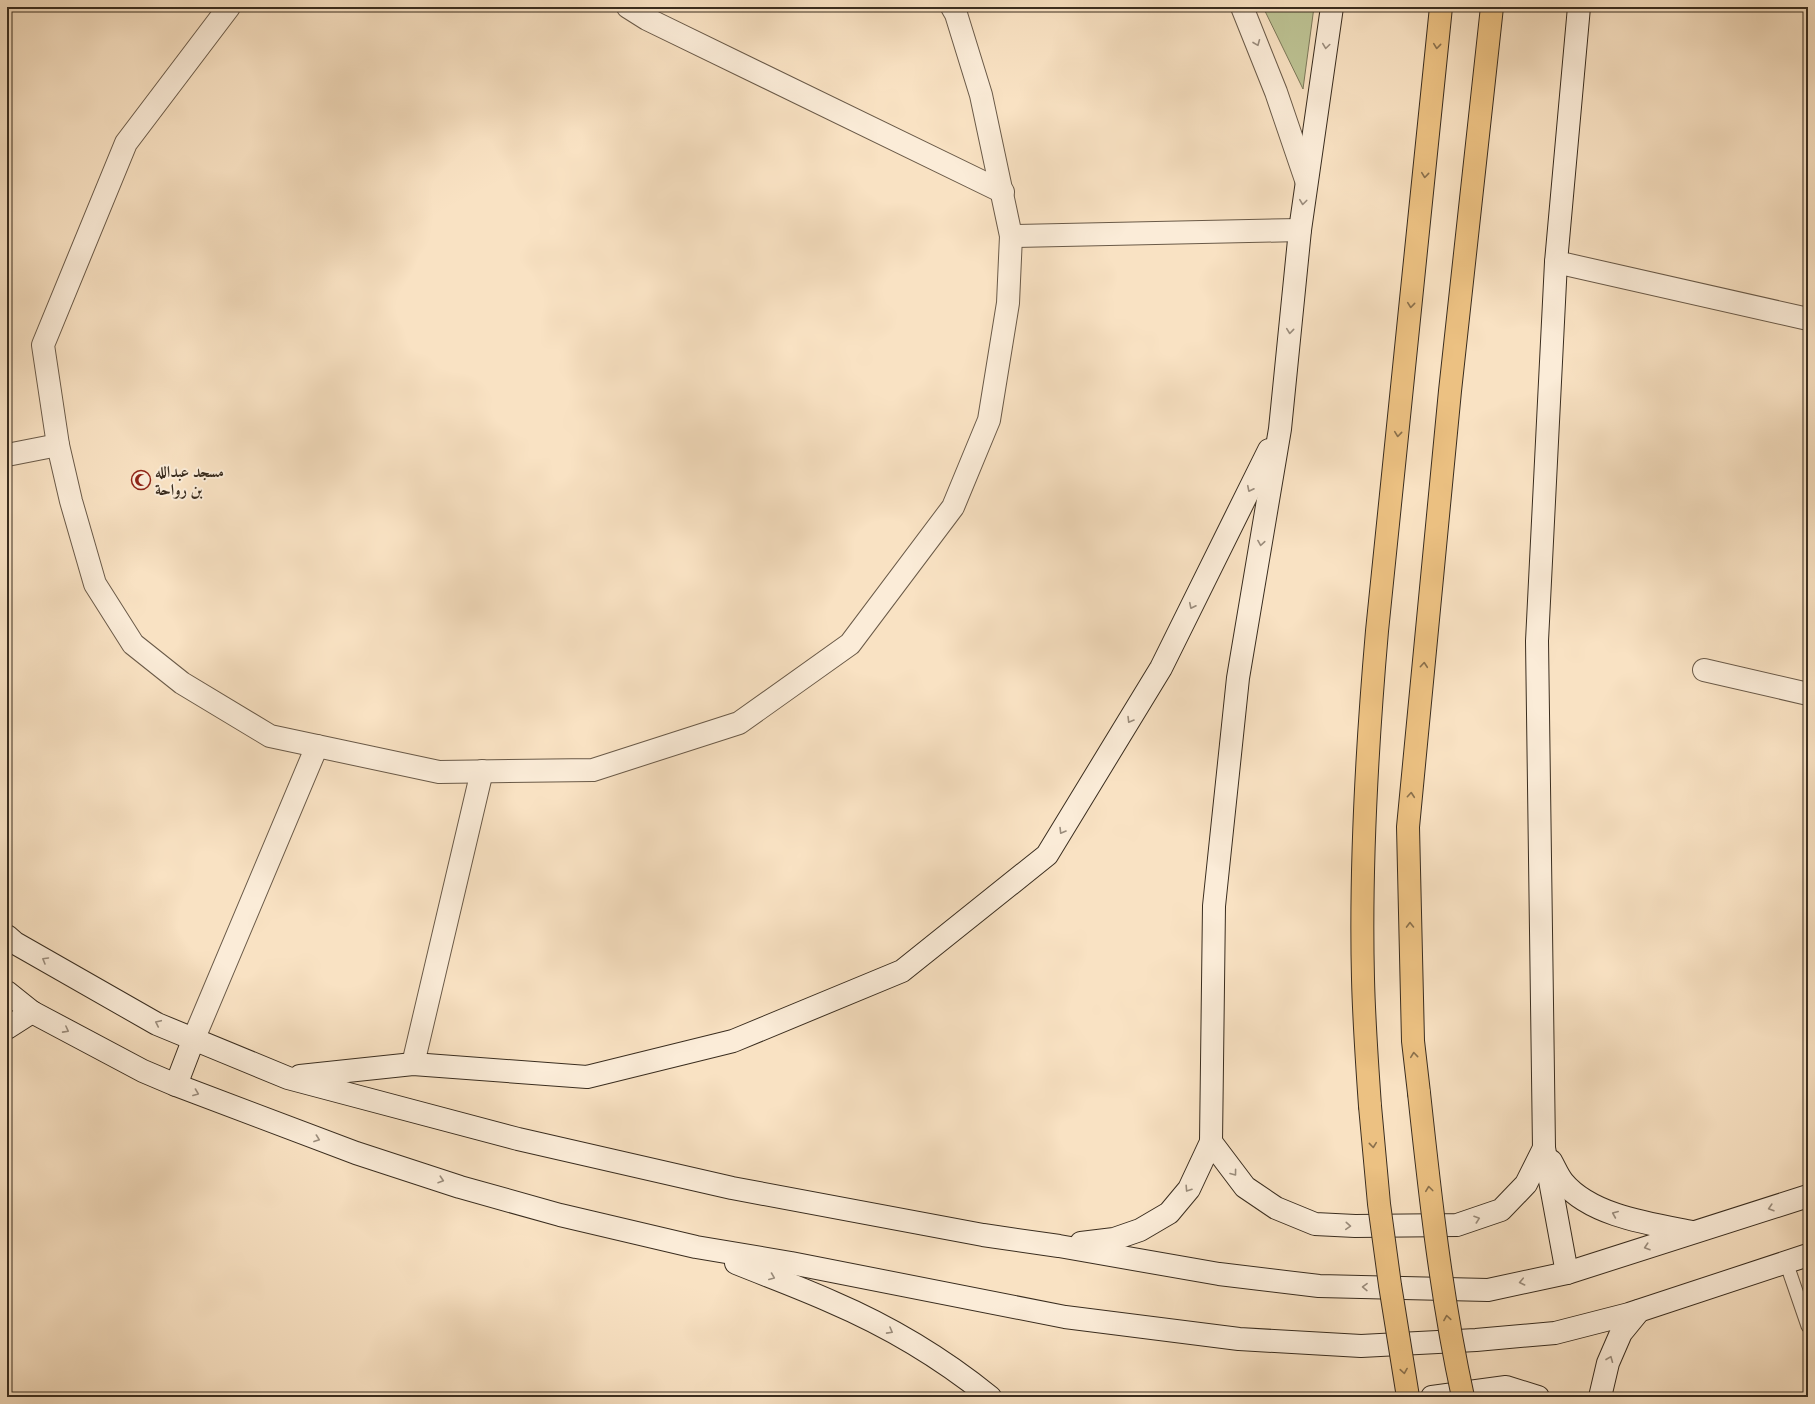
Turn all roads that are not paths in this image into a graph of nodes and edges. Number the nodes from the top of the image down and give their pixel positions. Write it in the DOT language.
graph roads {
  1 [pos="229,7"];
  2 [pos="628,7"];
  3 [pos="952,7"];
  4 [pos="1242,7"];
  5 [pos="1332,7"];
  6 [pos="1441,7"];
  7 [pos="1492,7"];
  8 [pos="1578,7"];
  9 [pos="1306,180"];
  10 [pos="1003,192"];
  11 [pos="1300,230"];
  12 [pos="1012,236"];
  13 [pos="1556,262"];
  14 [pos="1808,319"];
  15 [pos="1280,429"];
  16 [pos="58,445"];
  17 [pos="7,455"];
  18 [pos="1704,670"];
  19 [pos="1808,694"];
  20 [pos="317,746"];
  21 [pos="482,772"];
  22 [pos="7,936"];
  23 [pos="7,992"];
  24 [pos="32,1012"];
  25 [pos="7,1028"];
  26 [pos="194,1038"];
  27 [pos="413,1064"];
  28 [pos="288,1078"];
  29 [pos="176,1085"];
  30 [pos="1211,1142"];
  31 [pos="1544,1148"];
  32 [pos="1808,1196"];
  33 [pos="1693,1232"];
  34 [pos="1059,1246"];
  35 [pos="696,1247"];
  36 [pos="1808,1255"];
  37 [pos="1786,1262"];
  38 [pos="1568,1273"];
  39 [pos="1639,1311"];
  40 [pos="1808,1326"];
  41 [pos="990,1397"];
  42 [pos="1408,1397"];
  43 [pos="1432,1397"];
  44 [pos="1463,1397"];
  45 [pos="1538,1397"];
  46 [pos="1600,1397"];
  1 -- 16 [label="street"];
  2 -- 10 [label="street"];
  3 -- 10 [label="street"];
  4 -- 9 [label="street, one-way"];
  5 -- 9 [label="street, one-way"];
  6 -- 42 [label="highway, one-way, bridge"];
  44 -- 7 [label="highway, one-way, bridge"];
  8 -- 13 [label="street"];
  9 -- 11 [label="street, one-way"];
  10 -- 12 [label="street"];
  11 -- 12 [label="street"];
  11 -- 15 [label="street, one-way"];
  12 -- 21 [label="street"];
  13 -- 14 [label="street"];
  13 -- 31 [label="street"];
  15 -- 27 [label="street, one-way"];
  15 -- 30 [label="street, one-way"];
  16 -- 17 [label="street"];
  16 -- 20 [label="street"];
  18 -- 19 [label="street"];
  20 -- 21 [label="street"];
  20 -- 26 [label="street"];
  21 -- 27 [label="street"];
  26 -- 22 [label="street, one-way"];
  23 -- 24 [label="street"];
  24 -- 25 [label="street"];
  24 -- 29 [label="street, one-way"];
  26 -- 28 [label="street"];
  26 -- 29 [label="street"];
  27 -- 28 [label="street"];
  28 -- 34 [label="street"];
  29 -- 35 [label="street, one-way"];
  30 -- 31 [label="street, one-way"];
  30 -- 34 [label="street, one-way"];
  33 -- 31 [label="street, one-way"];
  31 -- 38 [label="street"];
  32 -- 33 [label="street, one-way"];
  33 -- 38 [label="street, one-way"];
  38 -- 34 [label="street, one-way"];
  35 -- 39 [label="street"];
  35 -- 41 [label="street, one-way"];
  36 -- 37 [label="street"];
  37 -- 39 [label="street"];
  37 -- 40 [label="lane"];
  46 -- 39 [label="street, one-way"];
  43 -- 45 [label="street"];
}
